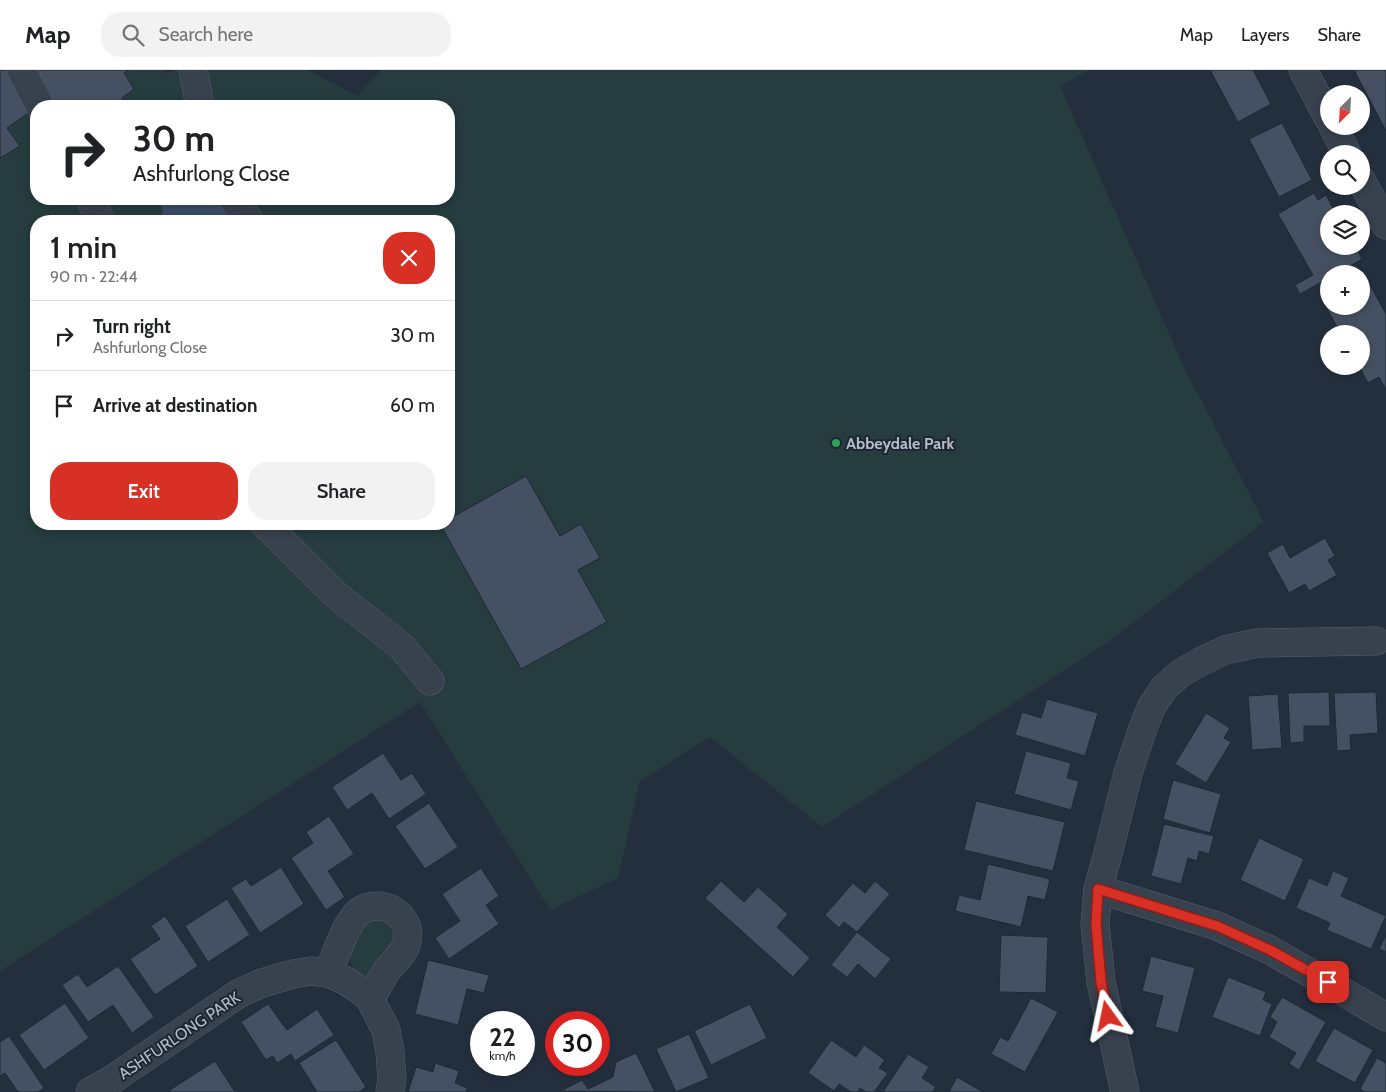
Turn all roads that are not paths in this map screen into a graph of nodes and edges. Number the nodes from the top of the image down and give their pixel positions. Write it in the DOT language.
graph roads {
  1 [pos="20,70"];
  2 [pos="193,70"];
  3 [pos="1303,70"];
  4 [pos="37,100"];
  5 [pos="199,100"];
  6 [pos="1320,102"];
  7 [pos="1369,195"];
  8 [pos="238,205"];
  9 [pos="245,215"];
  10 [pos="1386,225"];
  11 [pos="271,530"];
  12 [pos="1376,640"];
  13 [pos="430,681"];
  14 [pos="1098,889"];
  15 [pos="328,973"];
  16 [pos="370,999"];
  17 [pos="1386,1017"];
  18 [pos="90,1092"];
  19 [pos="390,1092"];
  20 [pos="1125,1092"];
  1 -- 4 [label="street"];
  2 -- 5 [label="street"];
  3 -- 6 [label="street"];
  7 -- 10 [label="street"];
  8 -- 9 [label="street"];
  11 -- 13 [label="street"];
  12 -- 14 [label="street"];
  14 -- 17 [label="street"];
  14 -- 20 [label="street"];
  15 -- 16 [label="street, ASHFURLONG PARK"];
  15 -- 16 [label="street"];
  15 -- 18 [label="street, ASHFURLONG PARK"];
  16 -- 19 [label="street, ASHFURLONG PARK"];
}
